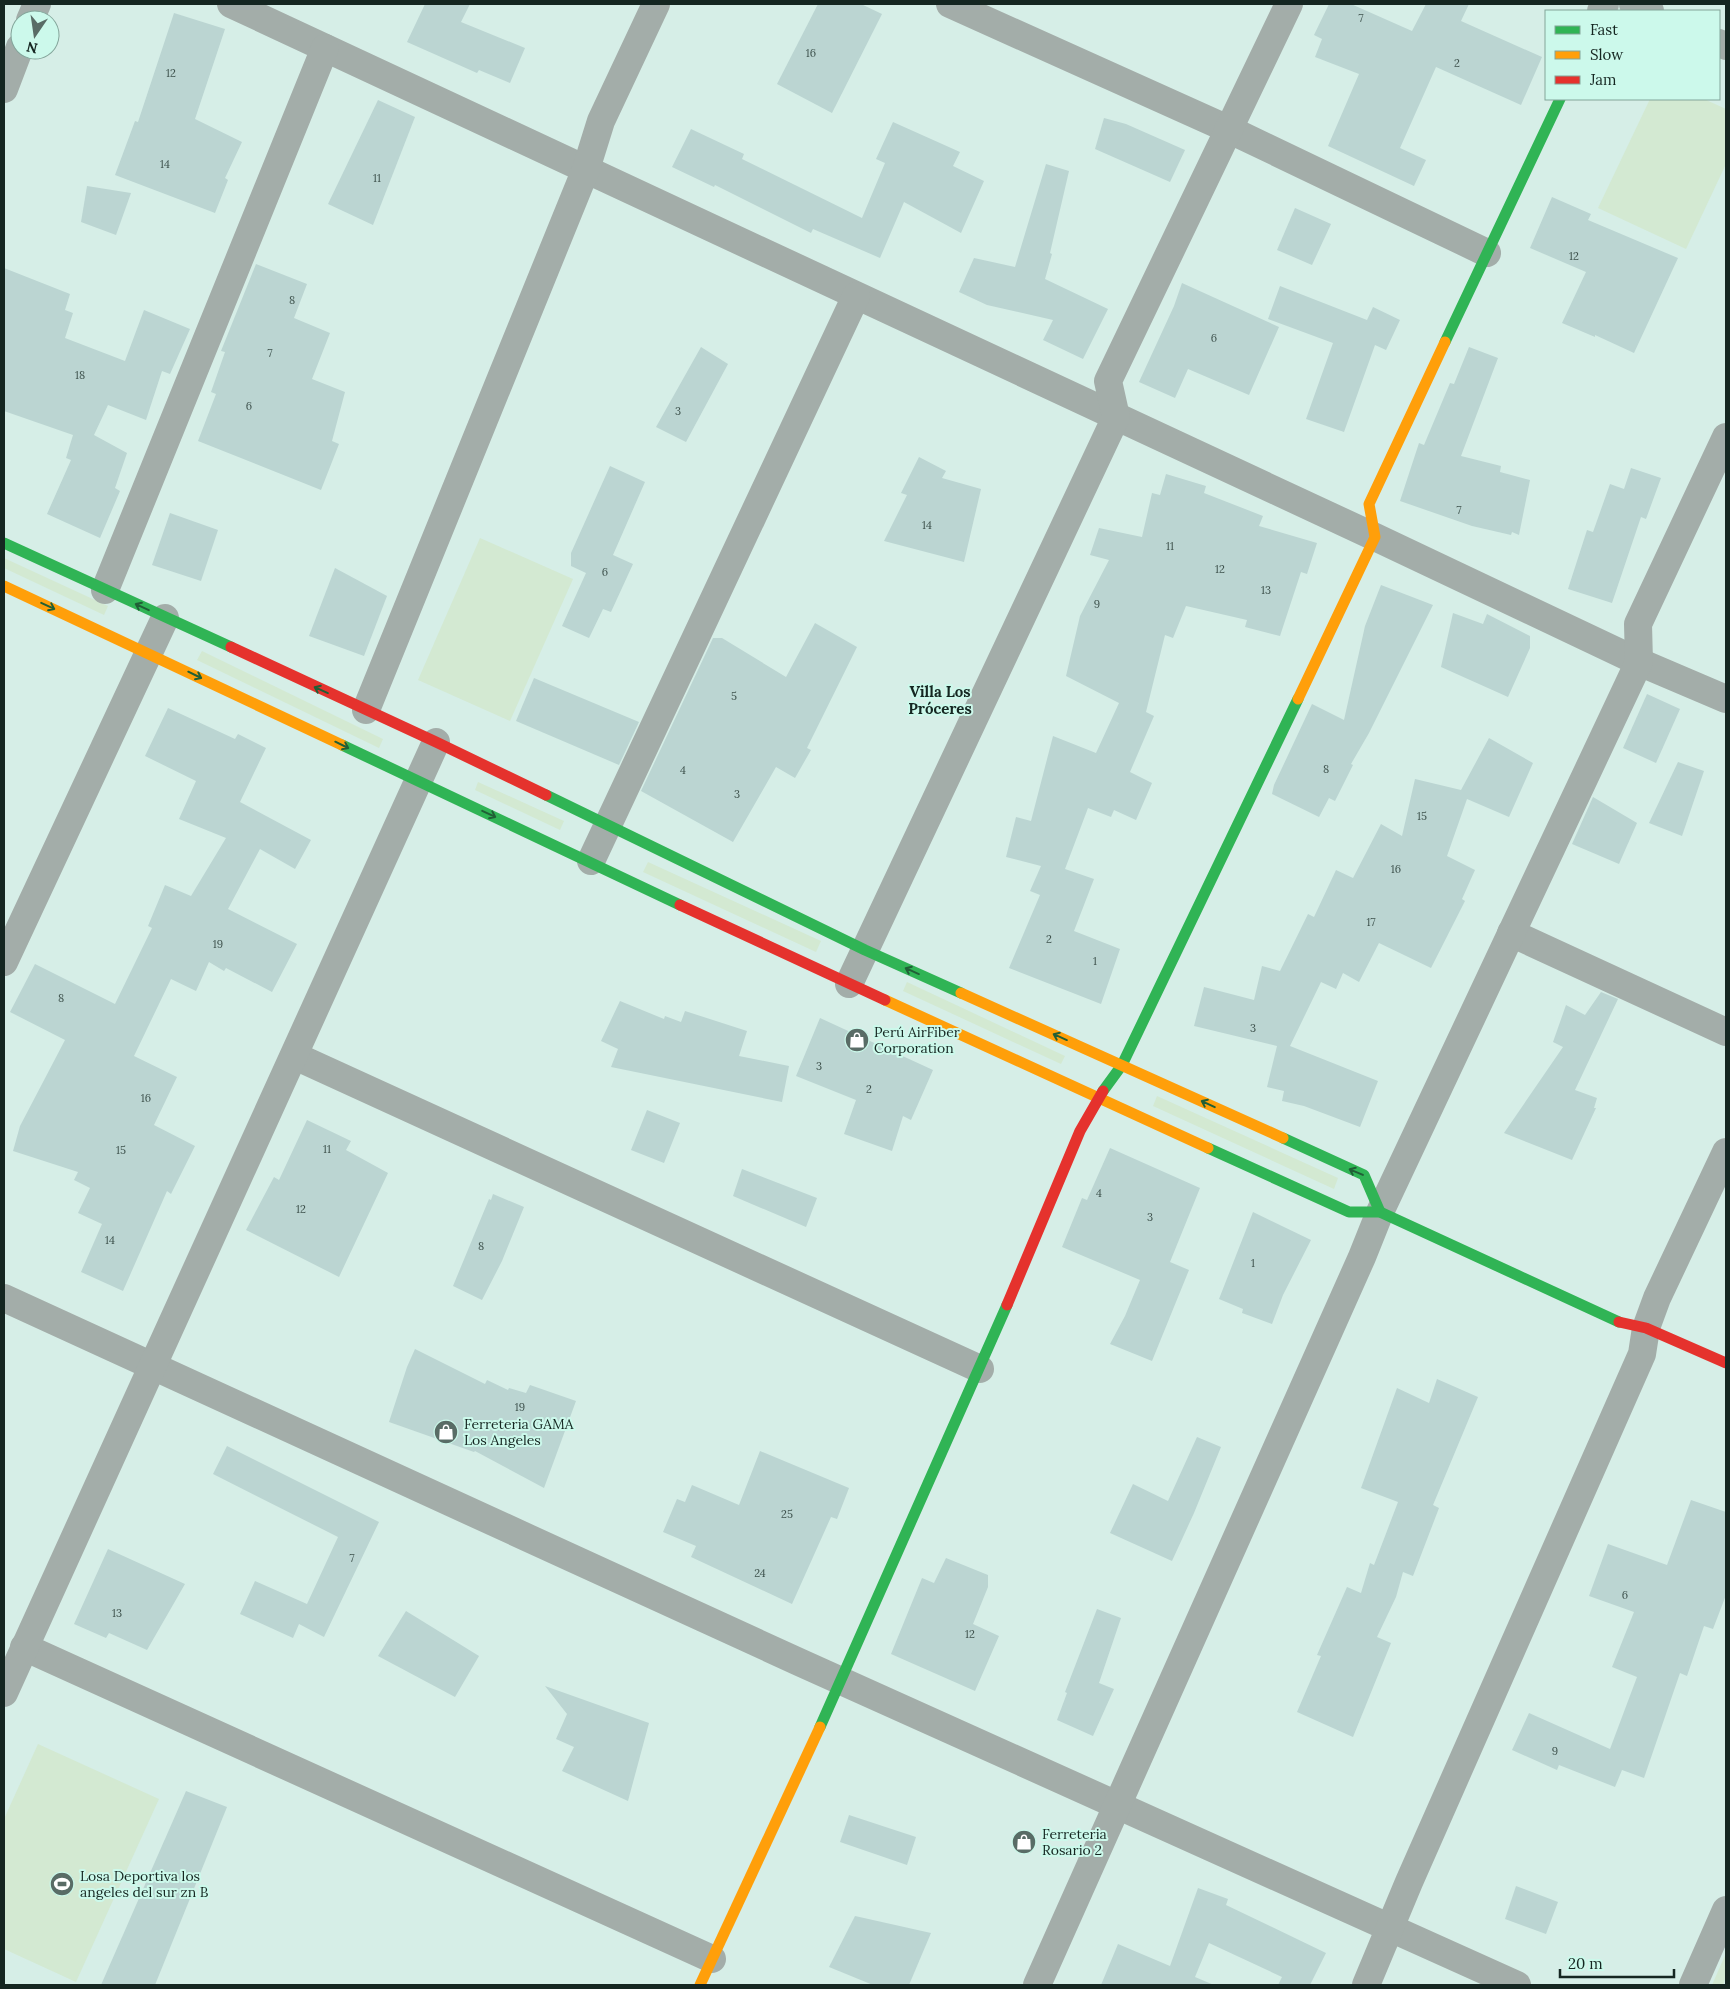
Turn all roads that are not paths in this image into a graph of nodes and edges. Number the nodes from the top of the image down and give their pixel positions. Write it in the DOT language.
graph roads {
  1 [pos="232,4"];
  2 [pos="656,4"];
  3 [pos="950,4"];
  4 [pos="1289,4"];
  5 [pos="1633,4"];
  6 [pos="1648,10"];
  7 [pos="325,48"];
  8 [pos="15,60"];
  9 [pos="4,89"];
  10 [pos="1560,100"];
  11 [pos="1228,129"];
  12 [pos="586,169"];
  13 [pos="1487,253"];
  14 [pos="856,296"];
  15 [pos="1116,418"];
  16 [pos="1726,437"];
  17 [pos="1375,537"];
  18 [pos="4,543"];
  19 [pos="4,586"];
  20 [pos="105,590"];
  21 [pos="165,618"];
  22 [pos="148,652"];
  23 [pos="1639,662"];
  24 [pos="1726,699"];
  25 [pos="366,710"];
  26 [pos="436,742"];
  27 [pos="418,781"];
  28 [pos="608,824"];
  29 [pos="591,861"];
  30 [pos="1511,933"];
  31 [pos="865,950"];
  32 [pos="4,962"];
  33 [pos="849,984"];
  34 [pos="1726,1032"];
  35 [pos="295,1056"];
  36 [pos="1122,1065"];
  37 [pos="1098,1097"];
  38 [pos="1726,1152"];
  39 [pos="1380,1212"];
  40 [pos="4,1298"];
  41 [pos="1646,1328"];
  42 [pos="1726,1364"];
  43 [pos="152,1367"];
  44 [pos="980,1369"];
  45 [pos="24,1647"];
  46 [pos="841,1681"];
  47 [pos="4,1694"];
  48 [pos="1118,1806"];
  49 [pos="1726,1910"];
  50 [pos="1389,1928"];
  51 [pos="712,1959"];
  52 [pos="700,1985"];
  53 [pos="1037,1985"];
  54 [pos="1366,1985"];
  55 [pos="1516,1985"];
  56 [pos="1693,1985"];
  1 -- 7 [label="street"];
  2 -- 12 [label="street"];
  3 -- 11 [label="street"];
  4 -- 11 [label="street"];
  5 -- 6 [label="street"];
  7 -- 12 [label="street"];
  7 -- 20 [label="street"];
  8 -- 9 [label="street"];
  10 -- 13 [label="street"];
  11 -- 13 [label="street"];
  11 -- 15 [label="street"];
  12 -- 14 [label="street"];
  12 -- 25 [label="street"];
  13 -- 17 [label="street"];
  14 -- 15 [label="street"];
  14 -- 28 [label="street"];
  15 -- 17 [label="street"];
  15 -- 31 [label="street"];
  16 -- 23 [label="street"];
  17 -- 23 [label="street"];
  17 -- 36 [label="street"];
  18 -- 20 [label="street"];
  19 -- 22 [label="street, one-way"];
  21 -- 20 [label="street, one-way"];
  21 -- 22 [label="street"];
  25 -- 21 [label="street, one-way"];
  22 -- 27 [label="street, one-way"];
  22 -- 32 [label="street"];
  23 -- 24 [label="street"];
  23 -- 30 [label="street"];
  25 -- 26 [label="street"];
  26 -- 27 [label="street"];
  26 -- 28 [label="street"];
  27 -- 29 [label="street, one-way"];
  27 -- 35 [label="street"];
  28 -- 29 [label="street"];
  28 -- 31 [label="street"];
  29 -- 33 [label="street"];
  30 -- 34 [label="street"];
  30 -- 39 [label="street"];
  31 -- 33 [label="street"];
  36 -- 31 [label="street, one-way"];
  33 -- 37 [label="street"];
  35 -- 43 [label="street"];
  35 -- 44 [label="street"];
  36 -- 37 [label="street"];
  39 -- 36 [label="street, one-way"];
  37 -- 39 [label="street"];
  37 -- 44 [label="street"];
  38 -- 41 [label="street"];
  39 -- 41 [label="street"];
  39 -- 48 [label="street"];
  40 -- 43 [label="street"];
  41 -- 42 [label="street"];
  41 -- 50 [label="street"];
  43 -- 45 [label="street"];
  43 -- 46 [label="street"];
  44 -- 46 [label="street"];
  45 -- 47 [label="street"];
  45 -- 51 [label="street"];
  46 -- 48 [label="street"];
  46 -- 51 [label="street"];
  48 -- 50 [label="street"];
  48 -- 53 [label="street"];
  49 -- 56 [label="street"];
  50 -- 54 [label="street"];
  50 -- 55 [label="street"];
  51 -- 52 [label="street"];
}
